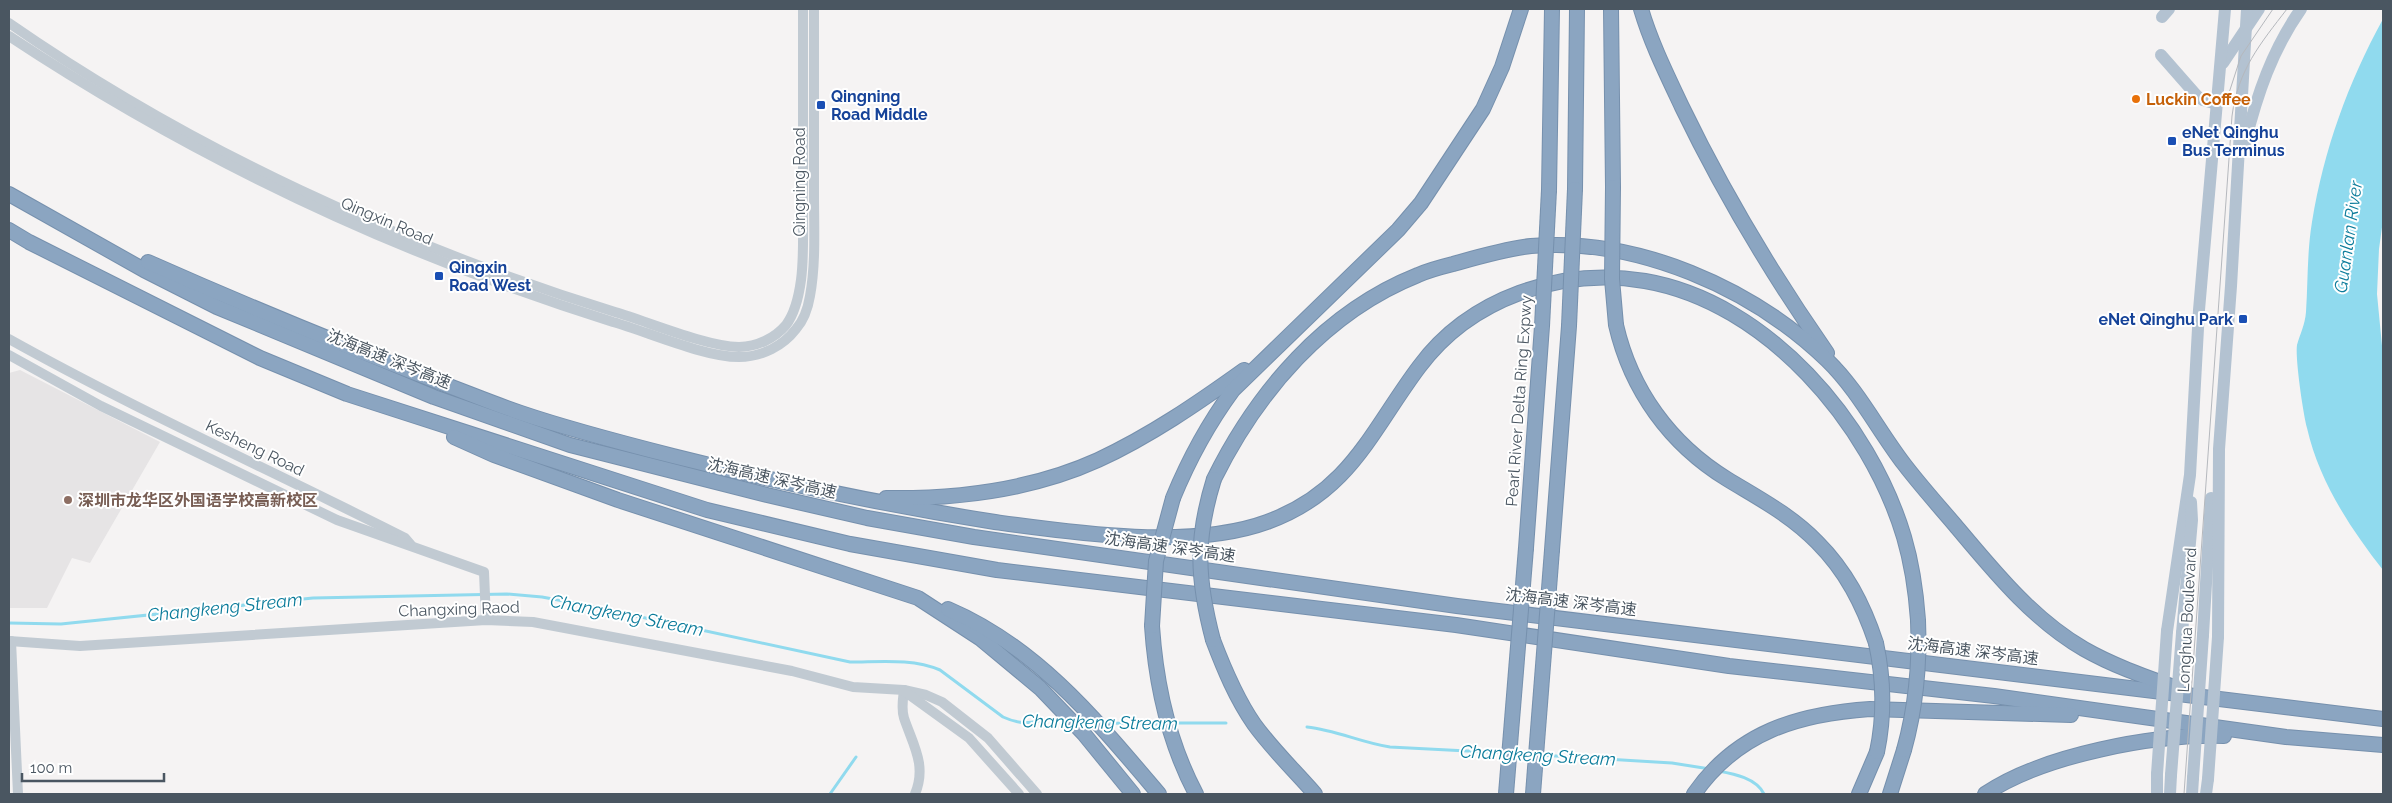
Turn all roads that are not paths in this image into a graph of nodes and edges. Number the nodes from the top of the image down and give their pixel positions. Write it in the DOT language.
graph roads {
  1 [pos="803,9"];
  2 [pos="814,9"];
  3 [pos="1521,9"];
  4 [pos="1552,9"];
  5 [pos="1577,9"];
  6 [pos="1611,9"];
  7 [pos="1641,9"];
  8 [pos="2225,9"];
  9 [pos="2247,9"];
  10 [pos="2259,9"];
  11 [pos="2300,9"];
  12 [pos="9,23"];
  13 [pos="2246,27"];
  14 [pos="9,36"];
  15 [pos="2161,55"];
  16 [pos="2221,65"];
  17 [pos="2217,104"];
  18 [pos="2238,185"];
  19 [pos="9,194"];
  20 [pos="57,222"];
  21 [pos="9,230"];
  22 [pos="777,333"];
  23 [pos="10,342"];
  24 [pos="1280,342"];
  25 [pos="780,344"];
  26 [pos="9,356"];
  27 [pos="346,394"];
  28 [pos="1860,401"];
  29 [pos="2219,449"];
  30 [pos="2190,475"];
  31 [pos="824,492"];
  32 [pos="412,545"];
  33 [pos="918,598"];
  34 [pos="486,620"];
  35 [pos="10,641"];
  36 [pos="904,690"];
  37 [pos="2238,701"];
  38 [pos="2139,717"];
  39 [pos="2377,718"];
  40 [pos="2286,737"];
  41 [pos="2379,745"];
  42 [pos="18,794"];
  43 [pos="915,794"];
  44 [pos="1019,794"];
  45 [pos="1037,794"];
  46 [pos="1132,794"];
  47 [pos="1159,794"];
  48 [pos="1196,794"];
  49 [pos="1315,794"];
  50 [pos="1506,794"];
  51 [pos="1533,794"];
  52 [pos="1694,794"];
  53 [pos="1858,794"];
  54 [pos="1890,794"];
  55 [pos="1985,794"];
  56 [pos="2156,794"];
  57 [pos="2170,794"];
  58 [pos="2192,794"];
  59 [pos="2206,794"];
  1 -- 22 [label="street, Qingning Road"];
  2 -- 25 [label="street, Qingning Road"];
  3 -- 24 [label="highway"];
  4 -- 50 [label="highway, Pearl River Delta Ring Expwy, bridge"];
  5 -- 51 [label="highway, bridge"];
  6 -- 53 [label="highway, bridge"];
  7 -- 28 [label="highway"];
  8 -- 16 [label="main road"];
  9 -- 13 [label="main road"];
  10 -- 13 [label="main road, Longhua Boulevard"];
  11 -- 18 [label="main road, Longhua Boulevard"];
  12 -- 22 [label="street, Qingxin Road"];
  13 -- 16 [label="main road, Longhua Boulevard"];
  13 -- 18 [label="main road, Longhua Boulevard"];
  14 -- 25 [label="street, Qingxin Road"];
  15 -- 17 [label="main road"];
  16 -- 17 [label="main road, Longhua Boulevard"];
  17 -- 30 [label="main road, Longhua Boulevard"];
  18 -- 29 [label="main road, Longhua Boulevard"];
  19 -- 20 [label="highway, 沈海高速 深岑高速"];
  20 -- 31 [label="highway"];
  20 -- 37 [label="highway, 沈海高速 深岑高速"];
  21 -- 27 [label="highway"];
  23 -- 32 [label="street, Kesheng Road"];
  24 -- 31 [label="highway"];
  24 -- 48 [label="highway, bridge"];
  26 -- 32 [label="street, Kesheng Road"];
  27 -- 33 [label="highway"];
  27 -- 38 [label="highway"];
  28 -- 37 [label="highway"];
  28 -- 49 [label="highway, bridge"];
  29 -- 58 [label="main road, Longhua Boulevard, bridge"];
  29 -- 59 [label="main road, Longhua Boulevard, bridge"];
  30 -- 56 [label="main road, Longhua Boulevard, bridge"];
  30 -- 57 [label="main road, Longhua Boulevard, bridge"];
  31 -- 54 [label="highway, bridge"];
  32 -- 34 [label="street"];
  33 -- 46 [label="highway"];
  33 -- 47 [label="highway"];
  34 -- 35 [label="street, Changxing Raod"];
  34 -- 36 [label="street, Changxing Raod"];
  35 -- 42 [label="street"];
  36 -- 43 [label="street"];
  36 -- 44 [label="street"];
  36 -- 45 [label="street"];
  37 -- 39 [label="highway, 沈海高速 深岑高速"];
  38 -- 40 [label="highway"];
  38 -- 52 [label="highway"];
  40 -- 41 [label="highway"];
  40 -- 55 [label="highway"];
}
